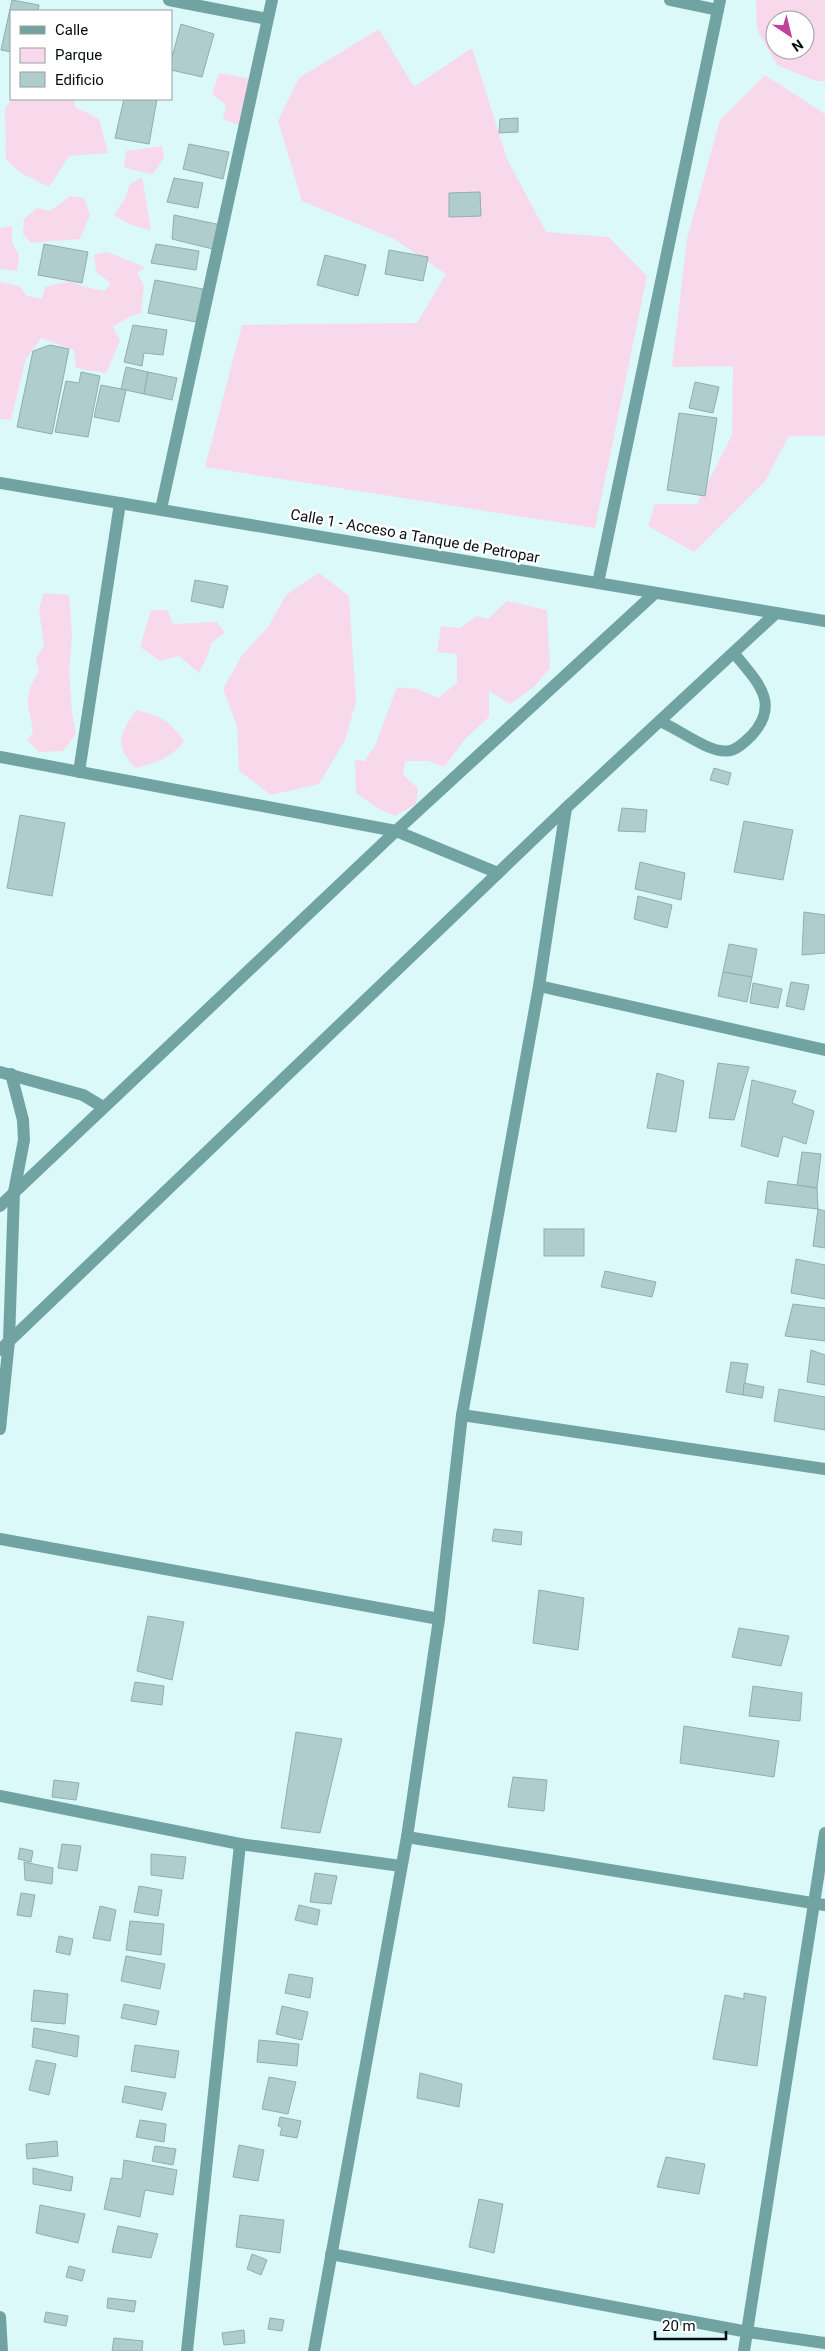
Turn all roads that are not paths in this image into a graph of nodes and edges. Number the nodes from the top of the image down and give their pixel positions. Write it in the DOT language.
graph roads {
  1 [pos="169,0"];
  2 [pos="272,0"];
  3 [pos="670,0"];
  4 [pos="719,5"];
  5 [pos="267,19"];
  6 [pos="0,483"];
  7 [pos="120,503"];
  8 [pos="161,509"];
  9 [pos="598,583"];
  10 [pos="655,593"];
  11 [pos="776,613"];
  12 [pos="825,621"];
  13 [pos="734,653"];
  14 [pos="661,722"];
  15 [pos="0,757"];
  16 [pos="79,772"];
  17 [pos="566,808"];
  18 [pos="396,831"];
  19 [pos="498,873"];
  20 [pos="539,986"];
  21 [pos="825,1050"];
  22 [pos="6,1073"];
  23 [pos="104,1106"];
  24 [pos="14,1192"];
  25 [pos="0,1206"];
  26 [pos="5,1345"];
  27 [pos="462,1415"];
  28 [pos="0,1429"];
  29 [pos="825,1469"];
  30 [pos="0,1539"];
  31 [pos="439,1619"];
  32 [pos="0,1796"];
  33 [pos="825,1833"];
  34 [pos="407,1837"];
  35 [pos="240,1844"];
  36 [pos="401,1866"];
  37 [pos="819,1904"];
  38 [pos="331,2254"];
  39 [pos="0,2317"];
  40 [pos="748,2332"];
  41 [pos="825,2343"];
  42 [pos="2,2351"];
  43 [pos="187,2351"];
  44 [pos="314,2351"];
  45 [pos="744,2351"];
  1 -- 5 [label="street"];
  2 -- 5 [label="street"];
  3 -- 4 [label="street"];
  4 -- 9 [label="street"];
  5 -- 8 [label="street"];
  6 -- 7 [label="street, Calle 1 - Acceso a Tanque de Petropar"];
  7 -- 8 [label="street, Calle 1 - Acceso a Tanque de Petropar"];
  7 -- 16 [label="street"];
  8 -- 9 [label="street, Calle 1 - Acceso a Tanque de Petropar"];
  9 -- 10 [label="street, Calle 1 - Acceso a Tanque de Petropar"];
  10 -- 11 [label="street, Calle 1 - Acceso a Tanque de Petropar"];
  10 -- 18 [label="street"];
  11 -- 12 [label="street, Calle 1 - Acceso a Tanque de Petropar"];
  11 -- 13 [label="street"];
  13 -- 14 [label="street"];
  13 -- 14 [label="lane"];
  14 -- 17 [label="street"];
  15 -- 16 [label="street"];
  16 -- 18 [label="street"];
  17 -- 19 [label="street"];
  17 -- 20 [label="street"];
  18 -- 19 [label="street"];
  18 -- 23 [label="street"];
  19 -- 26 [label="street"];
  20 -- 21 [label="street"];
  20 -- 27 [label="street"];
  22 -- 23 [label="street"];
  22 -- 24 [label="street"];
  23 -- 24 [label="street"];
  24 -- 25 [label="street"];
  24 -- 26 [label="street"];
  26 -- 28 [label="street"];
  27 -- 29 [label="street"];
  27 -- 31 [label="street"];
  30 -- 31 [label="street"];
  31 -- 34 [label="street"];
  32 -- 35 [label="street"];
  33 -- 37 [label="street"];
  34 -- 36 [label="street"];
  34 -- 37 [label="street"];
  35 -- 36 [label="street"];
  35 -- 43 [label="street"];
  36 -- 38 [label="street"];
  37 -- 40 [label="street"];
  38 -- 40 [label="street"];
  38 -- 44 [label="street"];
  39 -- 42 [label="street"];
  40 -- 41 [label="street"];
  40 -- 45 [label="street"];
}
